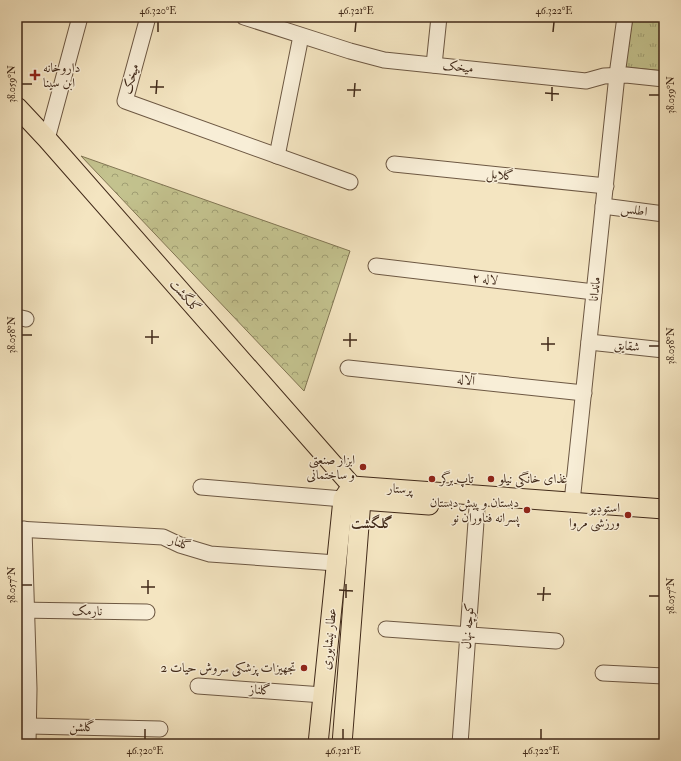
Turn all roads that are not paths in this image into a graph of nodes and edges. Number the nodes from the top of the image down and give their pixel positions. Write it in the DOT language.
graph roads {
  1 [pos="80,17"];
  2 [pos="148,17"];
  3 [pos="244,17"];
  4 [pos="439,17"];
  5 [pos="624,17"];
  6 [pos="301,36"];
  7 [pos="434,65"];
  8 [pos="617,75"];
  9 [pos="664,79"];
  10 [pos="18,109"];
  11 [pos="47,139"];
  12 [pos="277,156"];
  13 [pos="394,164"];
  14 [pos="350,182"];
  15 [pos="606,186"];
  16 [pos="603,206"];
  17 [pos="664,214"];
  18 [pos="376,266"];
  19 [pos="594,292"];
  20 [pos="589,342"];
  21 [pos="664,350"];
  22 [pos="348,368"];
  23 [pos="584,393"];
  24 [pos="201,487"];
  25 [pos="352,495"];
  26 [pos="572,502"];
  27 [pos="477,508"];
  28 [pos="664,509"];
  29 [pos="664,521"];
  30 [pos="20,529"];
  31 [pos="336,563"];
  32 [pos="22,610"];
  33 [pos="147,612"];
  34 [pos="386,629"];
  35 [pos="468,634"];
  36 [pos="556,640"];
  37 [pos="23,669"];
  38 [pos="603,673"];
  39 [pos="664,676"];
  40 [pos="198,686"];
  41 [pos="323,695"];
  42 [pos="28,726"];
  43 [pos="160,729"];
  44 [pos="28,744"];
  45 [pos="318,744"];
  46 [pos="342,744"];
  47 [pos="460,744"];
  1 -- 11 [label="street"];
  2 -- 12 [label="street, میخک"];
  3 -- 6 [label="street, میخک"];
  4 -- 7 [label="street"];
  5 -- 8 [label="street, ماندانا"];
  6 -- 7 [label="street, میخک"];
  6 -- 12 [label="street"];
  7 -- 8 [label="street, میخک"];
  8 -- 9 [label="street"];
  8 -- 15 [label="street, ماندانا"];
  10 -- 11 [label="main road, گلگشت"];
  11 -- 25 [label="main road, گلگشت"];
  12 -- 14 [label="street, میخک"];
  13 -- 15 [label="street, گلایل"];
  15 -- 16 [label="street, ماندانا"];
  16 -- 17 [label="street, اطلس"];
  16 -- 19 [label="street, ماندانا"];
  18 -- 19 [label="street, لاله ۲"];
  19 -- 20 [label="street, ماندانا"];
  20 -- 21 [label="street, شقایق"];
  20 -- 23 [label="street, ماندانا"];
  22 -- 23 [label="street, آلاله"];
  23 -- 26 [label="street, ماندانا"];
  24 -- 25 [label="street"];
  25 -- 26 [label="main road, پرستار"];
  25 -- 27 [label="main road, پرستار"];
  25 -- 31 [label="main road, عطار نیشابوری"];
  25 -- 46 [label="main road, عطار نیشابوری"];
  26 -- 28 [label="main road, پرستار"];
  27 -- 29 [label="main road, پرستار"];
  27 -- 35 [label="street, کوچه نهال"];
  30 -- 31 [label="street, گلنار"];
  30 -- 32 [label="street, گلنار"];
  31 -- 41 [label="main road, عطار نیشابوری"];
  32 -- 33 [label="street, نارمک"];
  32 -- 37 [label="street, گلنار"];
  34 -- 35 [label="street"];
  35 -- 36 [label="street"];
  35 -- 47 [label="street, کوچه نهال"];
  37 -- 42 [label="street, گلنار"];
  38 -- 39 [label="street"];
  40 -- 41 [label="street, گلناز"];
  41 -- 45 [label="main road, عطار نیشابوری"];
  42 -- 43 [label="street, گلشن"];
  42 -- 44 [label="street, گلنار"];
}
